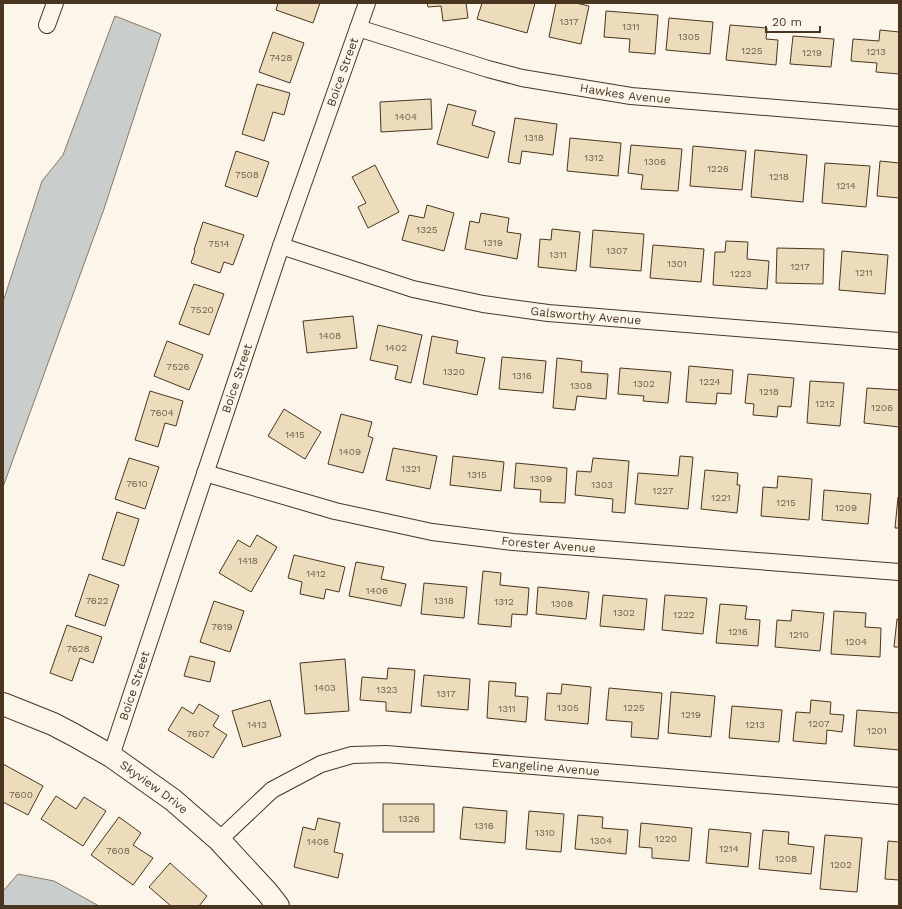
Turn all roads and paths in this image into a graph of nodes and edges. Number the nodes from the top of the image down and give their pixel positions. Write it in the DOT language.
graph roads {
  1 [pos="55,3"];
  2 [pos="367,3"];
  3 [pos="47,25"];
  4 [pos="358,28"];
  5 [pos="899,118"];
  6 [pos="281,246"];
  7 [pos="899,341"];
  8 [pos="205,473"];
  9 [pos="899,572"];
  10 [pos="3,704"];
  11 [pos="111,756"];
  12 [pos="899,796"];
  13 [pos="219,840"];
  14 [pos="278,906"];
  1 -- 3 [label="street"];
  2 -- 4 [label="street, Boice Street"];
  4 -- 5 [label="street, Hawkes Avenue"];
  4 -- 6 [label="street, Boice Street"];
  6 -- 7 [label="street, Galsworthy Avenue"];
  6 -- 8 [label="street, Boice Street"];
  8 -- 9 [label="street, Forester Avenue"];
  8 -- 11 [label="street, Boice Street"];
  10 -- 11 [label="street, Skyview Drive"];
  11 -- 13 [label="street, Skyview Drive"];
  12 -- 13 [label="street, Evangeline Avenue"];
  13 -- 14 [label="street, Skyview Drive"];
}
